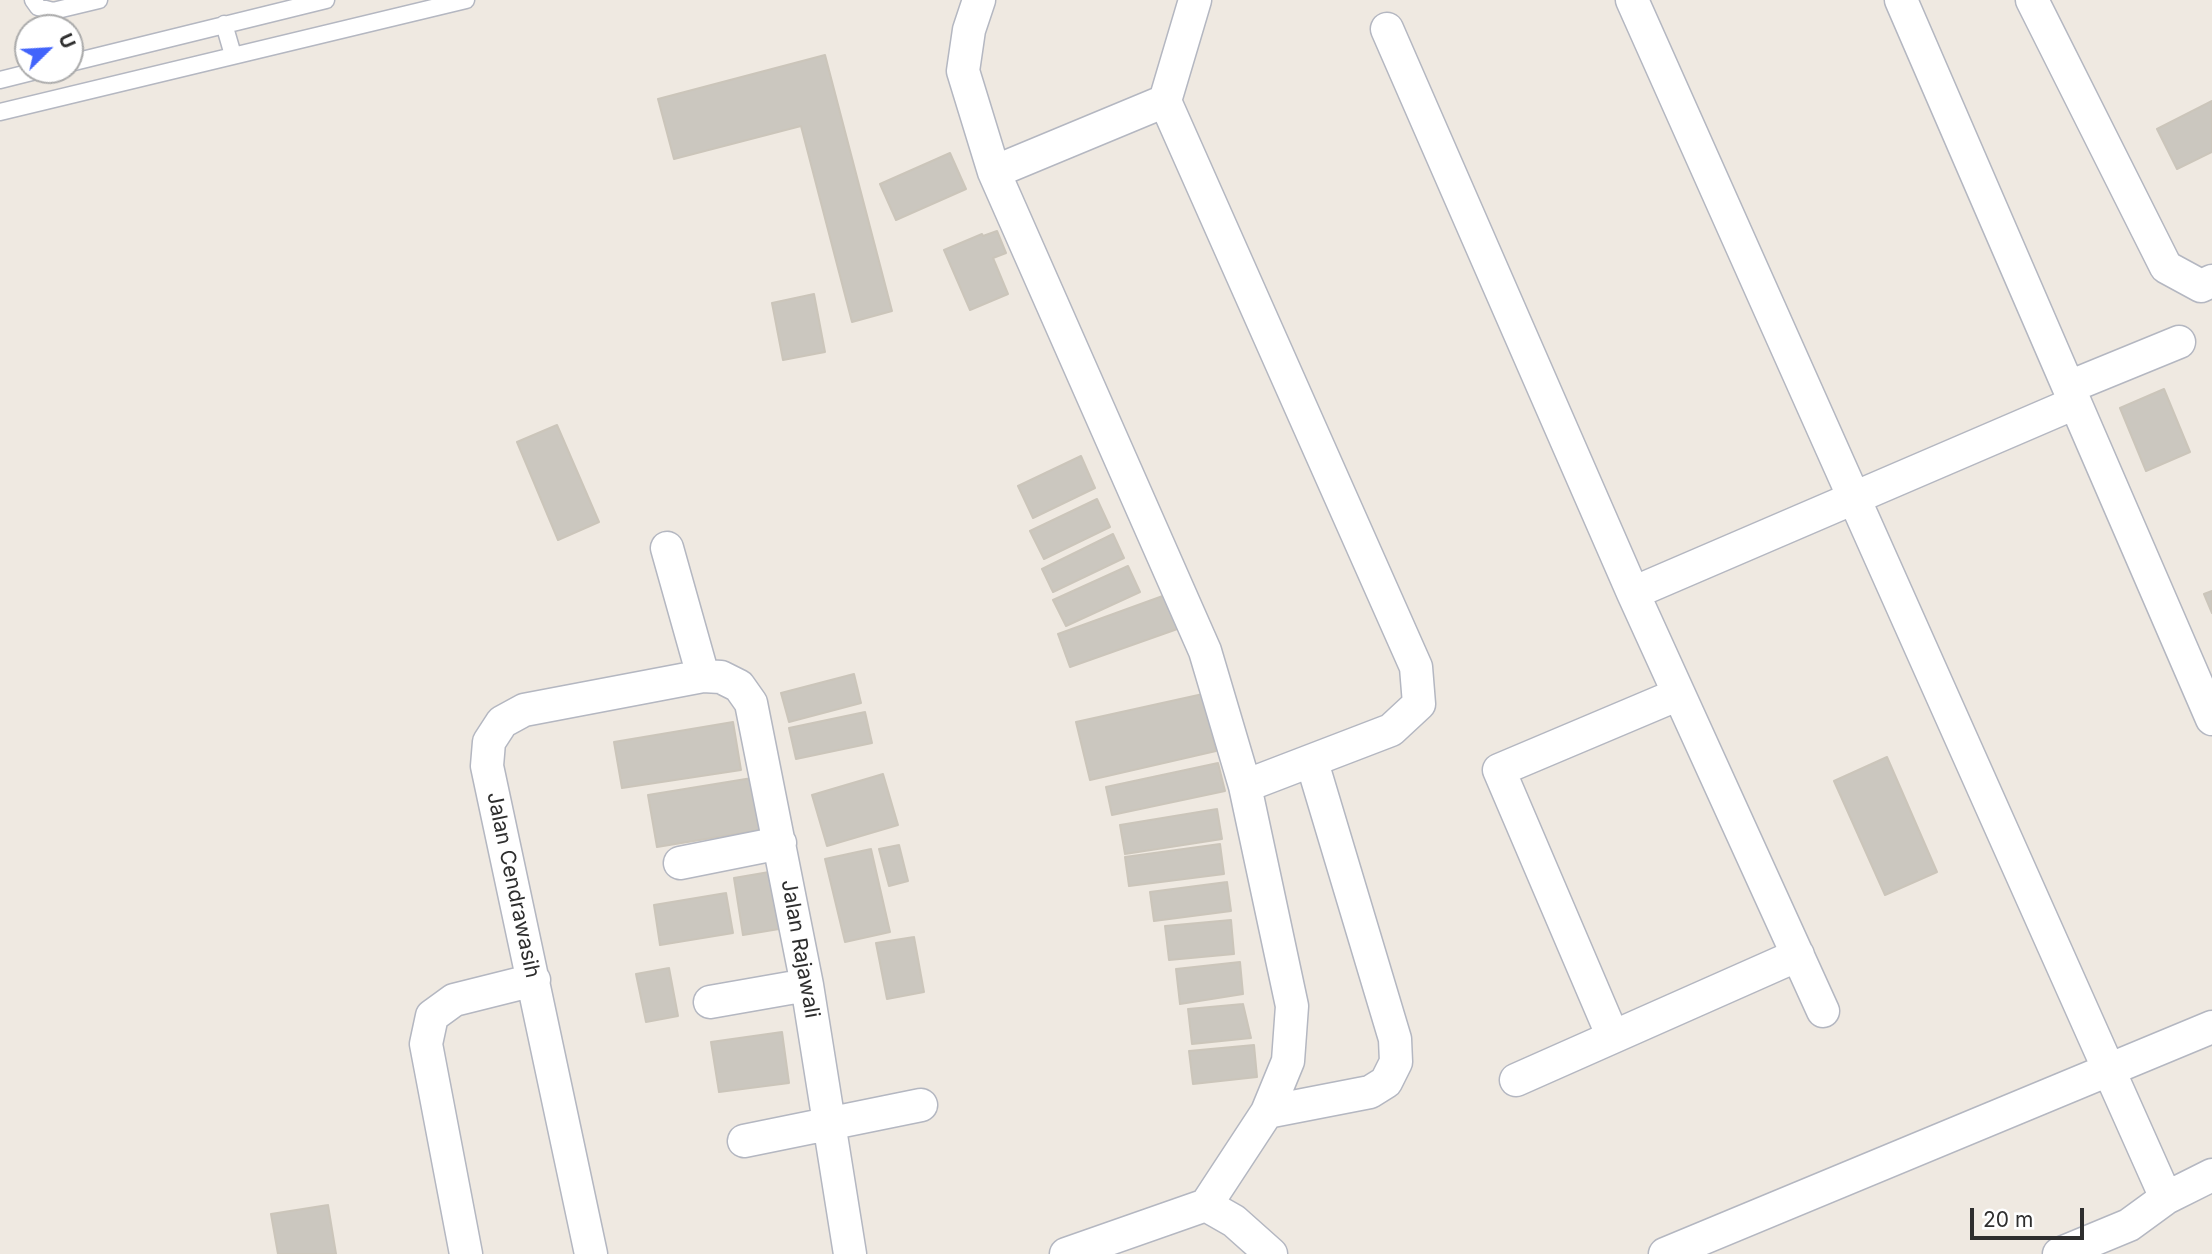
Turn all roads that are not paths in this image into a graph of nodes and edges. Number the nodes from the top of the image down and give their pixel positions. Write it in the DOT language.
graph roads {
  1 [pos="33,0"];
  2 [pos="99,0"];
  3 [pos="326,0"];
  4 [pos="466,0"];
  5 [pos="979,0"];
  6 [pos="1195,0"];
  7 [pos="1632,0"];
  8 [pos="1901,0"];
  9 [pos="2032,0"];
  10 [pos="224,24"];
  11 [pos="1387,29"];
  12 [pos="233,55"];
  13 [pos="84,59"];
  14 [pos="1165,101"];
  15 [pos="0,112"];
  16 [pos="994,172"];
  17 [pos="2212,282"];
  18 [pos="2179,342"];
  19 [pos="2072,395"];
  20 [pos="1855,498"];
  21 [pos="667,548"];
  22 [pos="1633,593"];
  23 [pos="703,676"];
  24 [pos="1679,694"];
  25 [pos="2212,719"];
  26 [pos="1312,762"];
  27 [pos="1245,786"];
  28 [pos="780,843"];
  29 [pos="680,863"];
  30 [pos="1798,955"];
  31 [pos="534,980"];
  32 [pos="807,985"];
  33 [pos="710,1002"];
  34 [pos="1823,1011"];
  35 [pos="2212,1027"];
  36 [pos="1613,1037"];
  37 [pos="2110,1069"];
  38 [pos="1516,1080"];
  39 [pos="921,1105"];
  40 [pos="1266,1112"];
  41 [pos="829,1123"];
  42 [pos="744,1140"];
  43 [pos="2212,1175"];
  44 [pos="2166,1198"];
  45 [pos="1206,1205"];
  46 [pos="466,1254"];
  47 [pos="591,1254"];
  48 [pos="850,1254"];
  49 [pos="1066,1254"];
  50 [pos="1271,1254"];
  51 [pos="1665,1254"];
  52 [pos="2059,1254"];
  1 -- 2 [label="lane"];
  3 -- 10 [label="lane"];
  4 -- 12 [label="lane"];
  5 -- 16 [label="street"];
  6 -- 14 [label="street"];
  7 -- 20 [label="street"];
  8 -- 19 [label="street"];
  9 -- 17 [label="street"];
  10 -- 12 [label="lane"];
  10 -- 13 [label="lane"];
  11 -- 22 [label="street"];
  12 -- 15 [label="lane"];
  14 -- 16 [label="street"];
  14 -- 26 [label="street"];
  16 -- 27 [label="street"];
  18 -- 19 [label="street"];
  19 -- 20 [label="street"];
  19 -- 25 [label="street"];
  20 -- 22 [label="street"];
  20 -- 37 [label="street"];
  21 -- 23 [label="street"];
  22 -- 24 [label="street"];
  23 -- 28 [label="street, Jalan Rajawali"];
  23 -- 31 [label="street, Jalan Cendrawasih"];
  24 -- 30 [label="street"];
  24 -- 36 [label="street"];
  26 -- 27 [label="street"];
  26 -- 40 [label="street"];
  27 -- 40 [label="street"];
  28 -- 29 [label="street"];
  28 -- 32 [label="street, Jalan Rajawali"];
  30 -- 34 [label="street"];
  30 -- 36 [label="street"];
  31 -- 46 [label="street"];
  31 -- 47 [label="street, Jalan Cendrawasih"];
  32 -- 33 [label="street"];
  32 -- 41 [label="street, Jalan Rajawali"];
  35 -- 37 [label="street"];
  36 -- 38 [label="street"];
  37 -- 44 [label="street"];
  37 -- 51 [label="street"];
  39 -- 41 [label="street"];
  40 -- 45 [label="street"];
  41 -- 42 [label="street"];
  41 -- 48 [label="street, Jalan Rajawali"];
  43 -- 44 [label="street"];
  44 -- 52 [label="street"];
  45 -- 49 [label="street"];
  45 -- 50 [label="street"];
}
